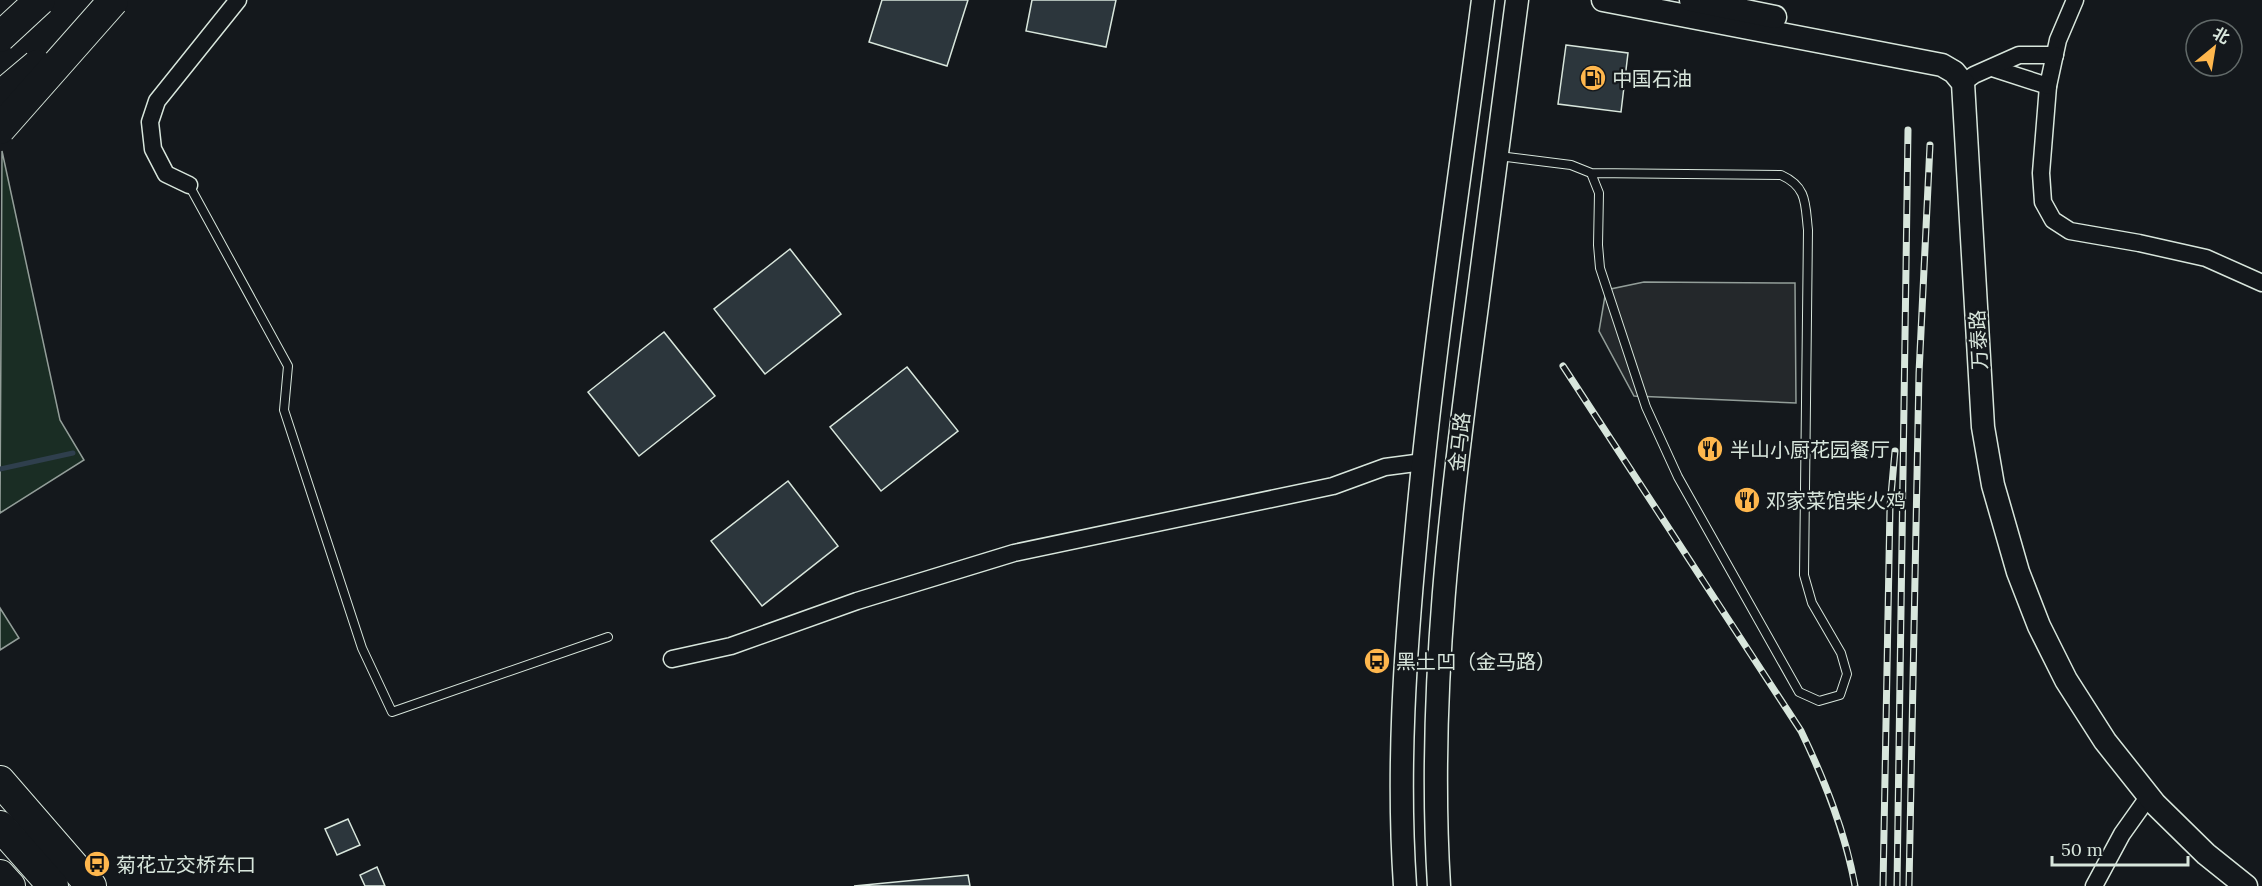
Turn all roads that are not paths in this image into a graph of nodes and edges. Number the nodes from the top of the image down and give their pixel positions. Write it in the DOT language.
graph roads {
  1 [pos="12,0"];
  2 [pos="40,0"];
  3 [pos="113,0"];
  4 [pos="238,0"];
  5 [pos="1483,0"];
  6 [pos="1517,0"];
  7 [pos="1603,0"];
  8 [pos="1691,0"];
  9 [pos="2075,0"];
  10 [pos="0,12"];
  11 [pos="0,37"];
  12 [pos="2055,55"];
  13 [pos="1977,75"];
  14 [pos="2048,86"];
  15 [pos="0,96"];
  16 [pos="0,111"];
  17 [pos="0,129"];
  18 [pos="1497,156"];
  19 [pos="1591,173"];
  20 [pos="189,185"];
  21 [pos="2262,283"];
  22 [pos="1423,462"];
  23 [pos="608,637"];
  24 [pos="672,659"];
  25 [pos="0,781"];
  26 [pos="2149,796"];
  27 [pos="0,801"];
  28 [pos="0,826"];
  29 [pos="0,875"];
  30 [pos="2262,882"];
  31 [pos="10,886"];
  32 [pos="53,886"];
  33 [pos="77,886"];
  34 [pos="91,886"];
  35 [pos="1405,886"];
  36 [pos="1439,886"];
  37 [pos="2094,886"];
  38 [pos="2246,886"];
  1 -- 10 [label="main road"];
  2 -- 11 [label="highway, bridge"];
  3 -- 15 [label="highway, bridge"];
  3 -- 16 [label="main road"];
  3 -- 17 [label="highway, bridge"];
  4 -- 20 [label="street"];
  5 -- 22 [label="main road, 金马路"];
  6 -- 18 [label="main road, 金马路"];
  7 -- 13 [label="main road"];
  8 -- 13 [label="main road"];
  9 -- 12 [label="street"];
  12 -- 13 [label="street"];
  12 -- 14 [label="street"];
  13 -- 14 [label="street"];
  13 -- 26 [label="main road, 万泰路"];
  13 -- 30 [label="main road, 万泰路"];
  14 -- 21 [label="street"];
  18 -- 19 [label="lane"];
  18 -- 36 [label="main road, 金马路"];
  19 -- 19 [label="lane"];
  20 -- 23 [label="lane"];
  22 -- 24 [label="street"];
  22 -- 35 [label="main road, 金马路"];
  25 -- 34 [label="highway"];
  26 -- 37 [label="street"];
  26 -- 38 [label="main road, 万泰路"];
  27 -- 33 [label="main road"];
  28 -- 32 [label="highway"];
  29 -- 31 [label="highway"];
}
